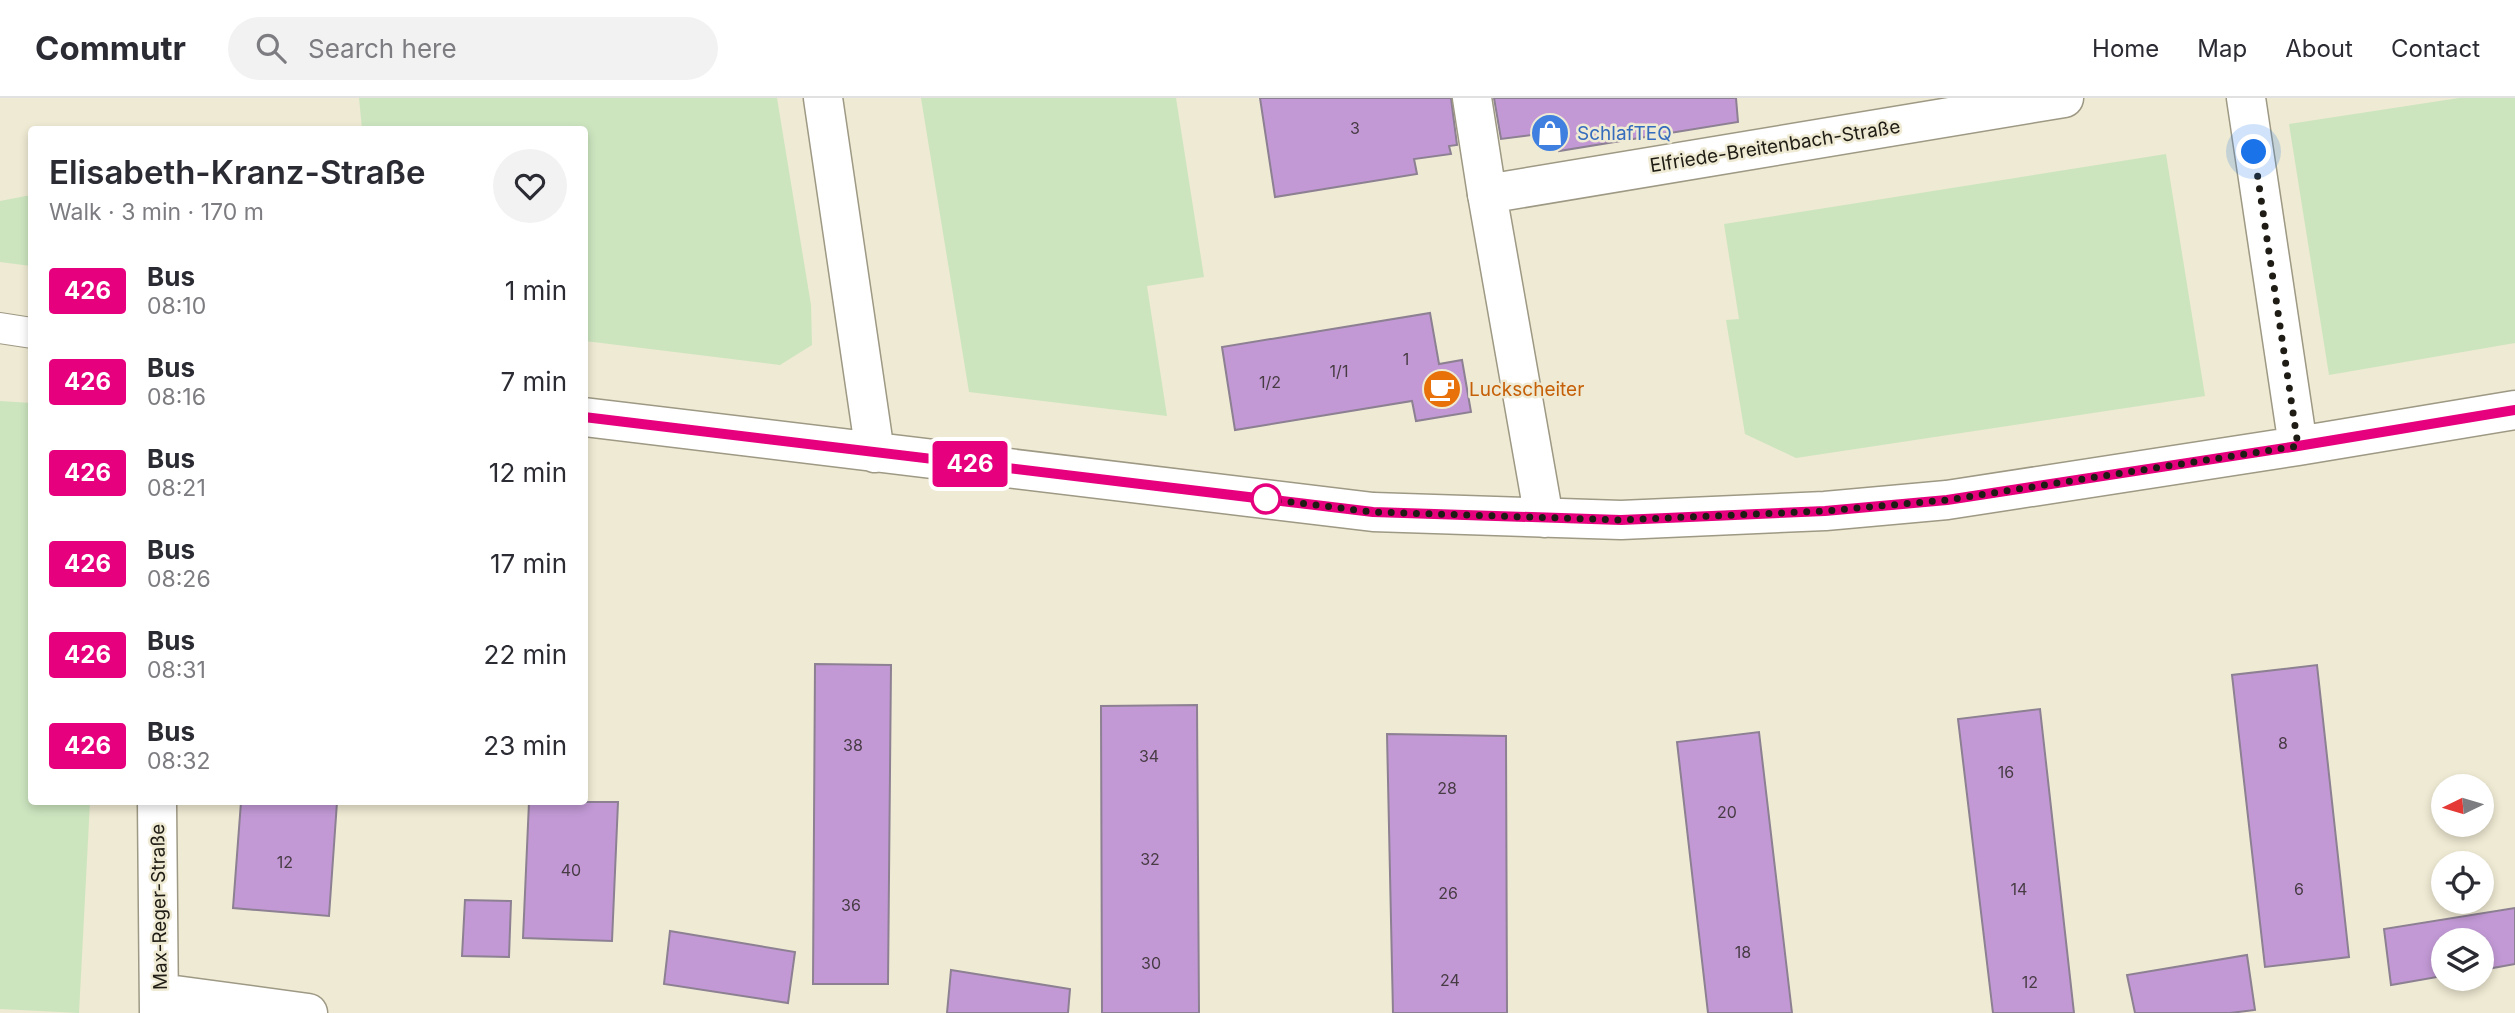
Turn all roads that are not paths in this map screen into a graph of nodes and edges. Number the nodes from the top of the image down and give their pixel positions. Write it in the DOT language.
graph roads {
  1 [pos="823,98"];
  2 [pos="1472,98"];
  3 [pos="2064,98"];
  4 [pos="2246,98"];
  5 [pos="1487,194"];
  6 [pos="0,328"];
  7 [pos="28,332"];
  8 [pos="2515,410"];
  9 [pos="588,417"];
  10 [pos="2298,446"];
  11 [pos="875,453"];
  12 [pos="1544,518"];
  13 [pos="158,805"];
  14 [pos="160,1003"];
  15 [pos="308,1013"];
  1 -- 11 [label="street"];
  2 -- 5 [label="street"];
  3 -- 5 [label="street, Elfriede-Breitenbach-Straße"];
  4 -- 10 [label="street"];
  5 -- 12 [label="street"];
  6 -- 7 [label="lane"];
  8 -- 10 [label="street"];
  9 -- 11 [label="street"];
  10 -- 12 [label="street"];
  11 -- 12 [label="street"];
  13 -- 14 [label="street, Max-Reger-Straße"];
  14 -- 15 [label="street"];
}
